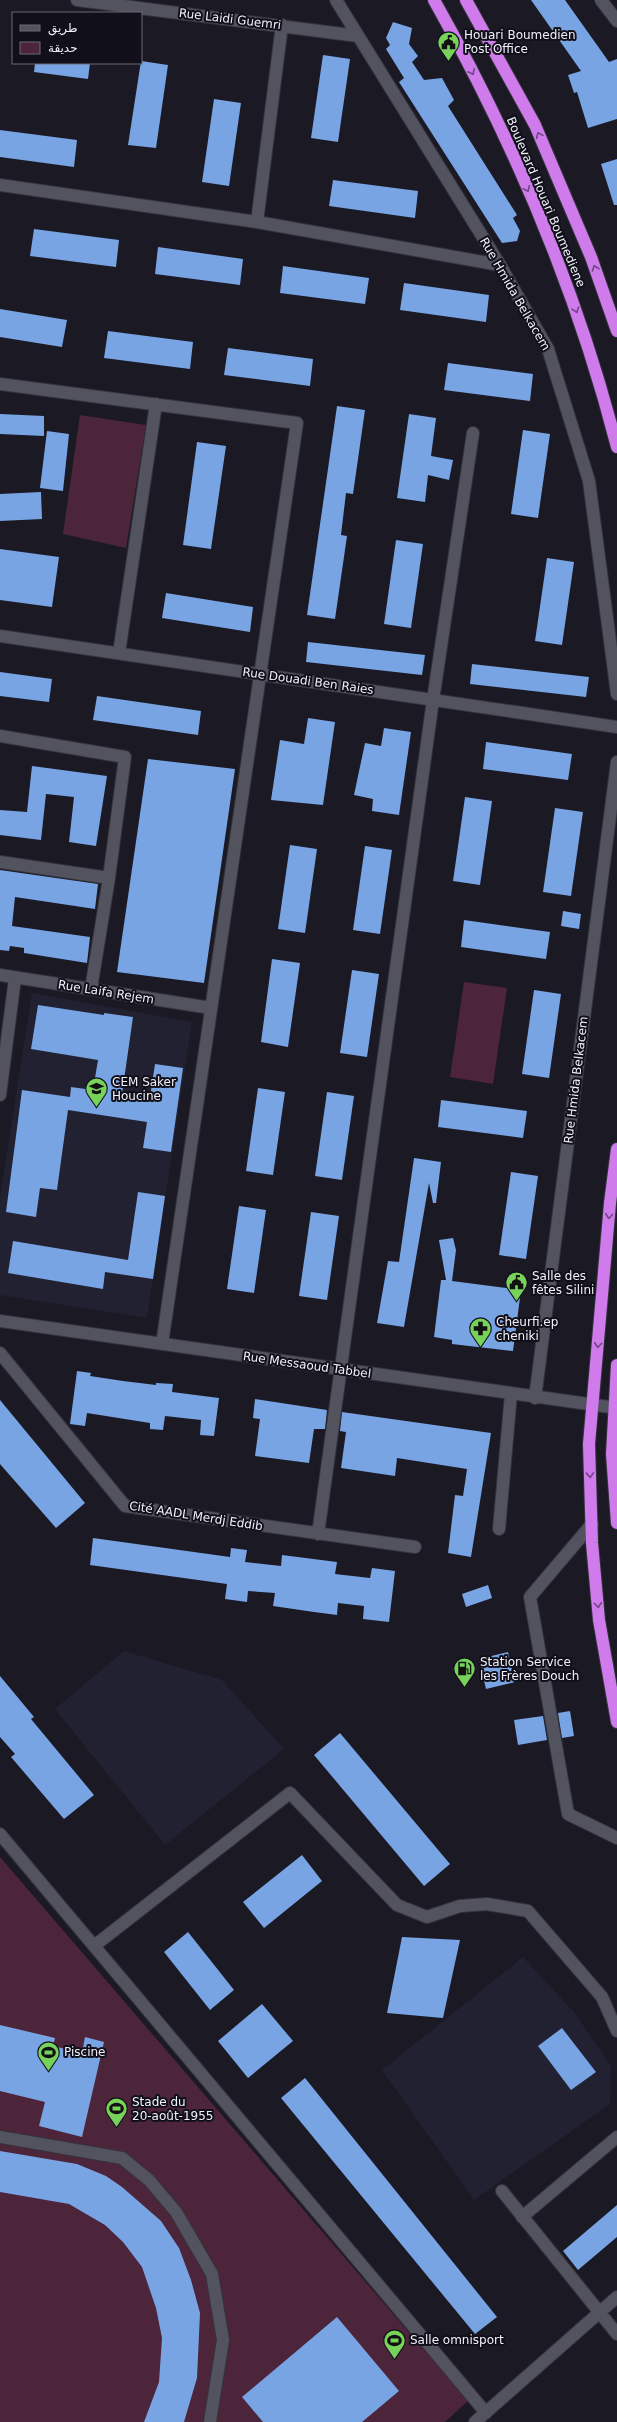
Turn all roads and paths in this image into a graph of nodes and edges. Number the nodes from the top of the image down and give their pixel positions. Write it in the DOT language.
graph roads {
  1 [pos="77,0"];
  2 [pos="336,0"];
  3 [pos="434,0"];
  4 [pos="466,0"];
  5 [pos="601,0"];
  6 [pos="617,21"];
  7 [pos="282,25"];
  8 [pos="358,36"];
  9 [pos="0,185"];
  10 [pos="257,222"];
  11 [pos="500,265"];
  12 [pos="617,331"];
  13 [pos="0,384"];
  14 [pos="156,404"];
  15 [pos="473,433"];
  16 [pos="617,447"];
  17 [pos="0,636"];
  18 [pos="120,653"];
  19 [pos="260,674"];
  20 [pos="617,694"];
  21 [pos="433,700"];
  22 [pos="617,727"];
  23 [pos="0,736"];
  24 [pos="617,762"];
  25 [pos="0,862"];
  26 [pos="109,878"];
  27 [pos="0,975"];
  28 [pos="15,978"];
  29 [pos="91,989"];
  30 [pos="211,1008"];
  31 [pos="0,1095"];
  32 [pos="617,1149"];
  33 [pos="0,1321"];
  34 [pos="162,1344"];
  35 [pos="0,1352"];
  36 [pos="617,1364"];
  37 [pos="339,1370"];
  38 [pos="511,1394"];
  39 [pos="535,1398"];
  40 [pos="592,1405"];
  41 [pos="616,1408"];
  42 [pos="592,1524"];
  43 [pos="617,1524"];
  44 [pos="499,1529"];
  45 [pos="318,1534"];
  46 [pos="415,1547"];
  47 [pos="617,1722"];
  48 [pos="0,1834"];
  49 [pos="617,1838"];
  50 [pos="94,1946"];
  51 [pos="617,2032"];
  52 [pos="0,2137"];
  53 [pos="617,2137"];
  54 [pos="502,2191"];
  55 [pos="522,2217"];
  56 [pos="617,2297"];
  57 [pos="598,2314"];
  58 [pos="617,2334"];
  59 [pos="486,2413"];
  60 [pos="210,2422"];
  61 [pos="475,2422"];
  1 -- 7 [label="street, Rue Laidi Guemri"];
  2 -- 8 [label="street, Rue Hmida Belkacem"];
  3 -- 16 [label="highway, Boulevard Houari Boumediene, one-way"];
  12 -- 4 [label="highway, Boulevard Houari Boumediene, one-way"];
  5 -- 6 [label="street"];
  7 -- 8 [label="street, Rue Laidi Guemri"];
  7 -- 10 [label="street"];
  8 -- 11 [label="street, Rue Hmida Belkacem"];
  9 -- 10 [label="street"];
  10 -- 11 [label="street"];
  11 -- 20 [label="street, Rue Hmida Belkacem"];
  13 -- 14 [label="street"];
  14 -- 18 [label="street"];
  14 -- 19 [label="street"];
  15 -- 21 [label="street"];
  17 -- 18 [label="street, Rue Douadi Ben Raies"];
  18 -- 19 [label="street, Rue Douadi Ben Raies"];
  19 -- 21 [label="street, Rue Douadi Ben Raies"];
  19 -- 30 [label="street"];
  21 -- 22 [label="street, Rue Douadi Ben Raies"];
  21 -- 37 [label="street"];
  23 -- 26 [label="street"];
  24 -- 39 [label="street, Rue Hmida Belkacem"];
  25 -- 26 [label="street"];
  26 -- 29 [label="street"];
  27 -- 28 [label="street, Rue Laifa Rejem"];
  28 -- 29 [label="street, Rue Laifa Rejem"];
  28 -- 31 [label="street"];
  29 -- 30 [label="street, Rue Laifa Rejem"];
  30 -- 34 [label="street"];
  32 -- 40 [label="highway, one-way"];
  33 -- 34 [label="street, Rue Messaoud Tabbel"];
  34 -- 37 [label="street, Rue Messaoud Tabbel"];
  35 -- 45 [label="street, Cité AADL Merdj Eddib"];
  36 -- 41 [label="highway"];
  37 -- 38 [label="street, Rue Messaoud Tabbel"];
  37 -- 45 [label="street"];
  38 -- 39 [label="street, Rue Messaoud Tabbel"];
  38 -- 44 [label="street"];
  39 -- 40 [label="street, Rue Messaoud Tabbel"];
  40 -- 41 [label="street, Rue Messaoud Tabbel"];
  40 -- 42 [label="highway, one-way"];
  41 -- 43 [label="highway"];
  42 -- 47 [label="highway, one-way"];
  42 -- 49 [label="street"];
  45 -- 46 [label="street, Cité AADL Merdj Eddib"];
  48 -- 50 [label="street"];
  50 -- 51 [label="street"];
  50 -- 59 [label="street"];
  52 -- 60 [label="street"];
  53 -- 55 [label="street"];
  54 -- 55 [label="street"];
  55 -- 57 [label="street"];
  56 -- 57 [label="street"];
  57 -- 58 [label="street"];
  57 -- 59 [label="street"];
  59 -- 61 [label="street"];
}
